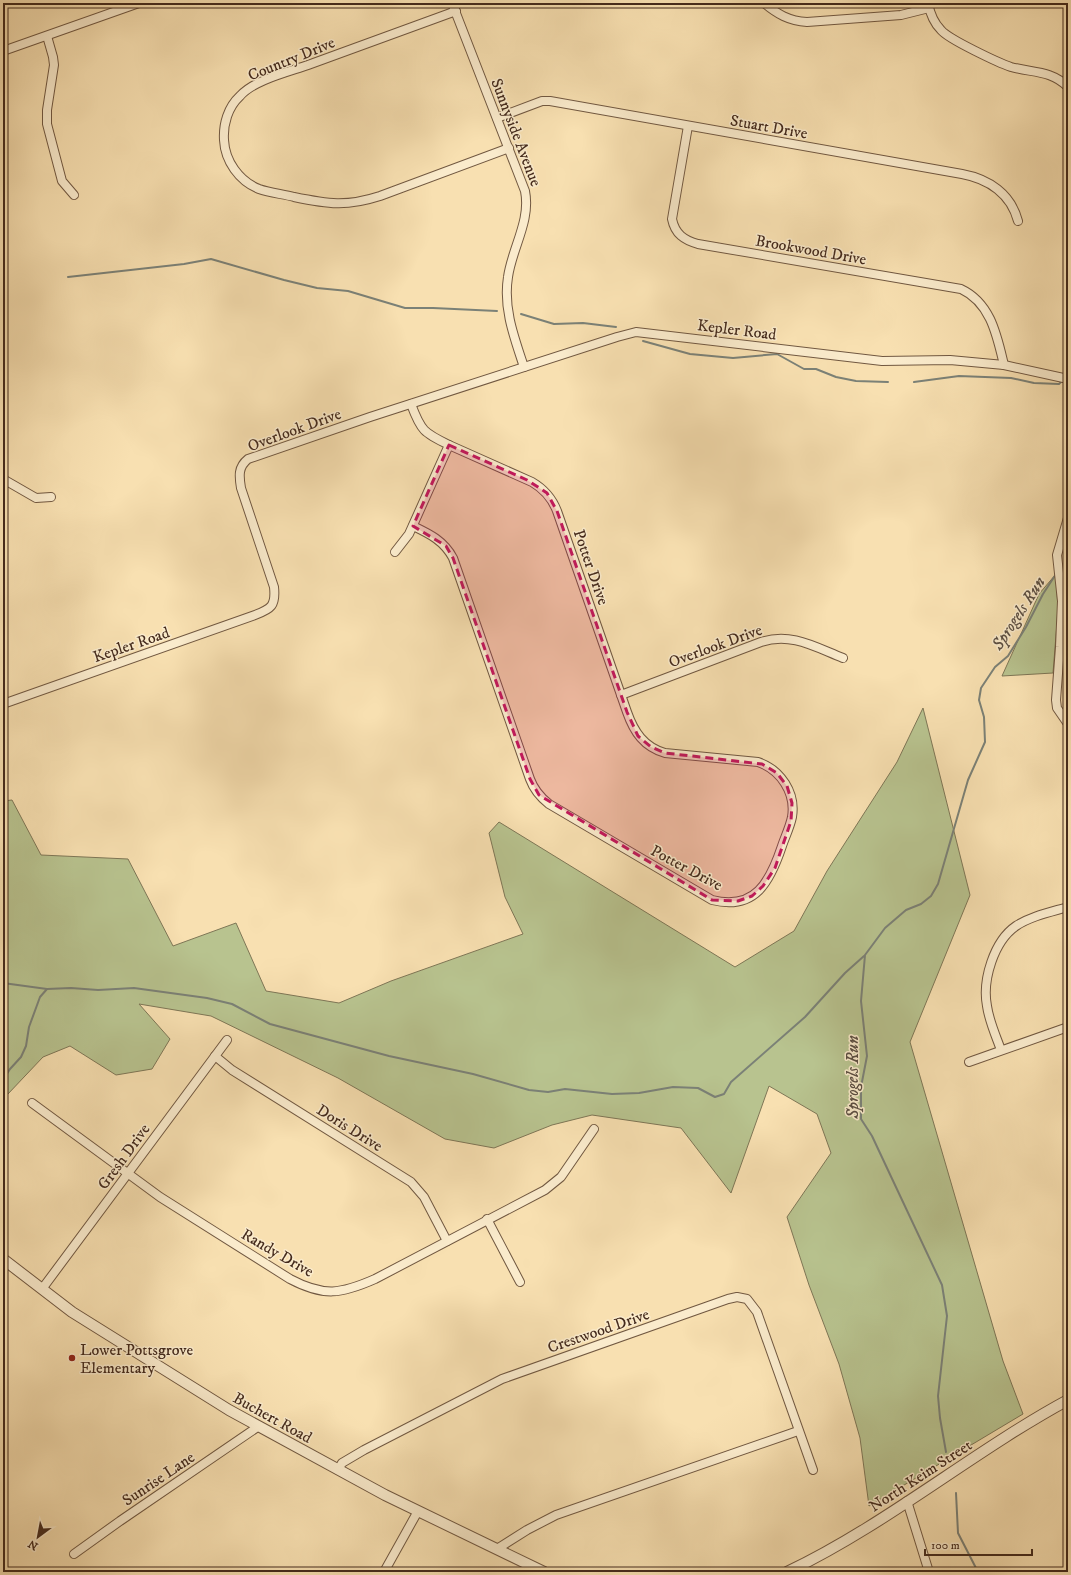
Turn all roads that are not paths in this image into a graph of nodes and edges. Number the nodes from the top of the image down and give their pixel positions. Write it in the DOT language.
graph roads {
  1 [pos="139,3"];
  2 [pos="452,3"];
  3 [pos="764,3"];
  4 [pos="928,6"];
  5 [pos="456,11"];
  6 [pos="47,36"];
  7 [pos="3,51"];
  8 [pos="1068,87"];
  9 [pos="497,118"];
  10 [pos="688,126"];
  11 [pos="509,148"];
  12 [pos="74,195"];
  13 [pos="1018,221"];
  14 [pos="1004,365"];
  15 [pos="524,367"];
  16 [pos="1065,378"];
  17 [pos="411,404"];
  18 [pos="449,445"];
  19 [pos="3,479"];
  20 [pos="51,497"];
  21 [pos="1068,518"];
  22 [pos="413,526"];
  23 [pos="395,552"];
  24 [pos="268,610"];
  25 [pos="843,658"];
  26 [pos="621,695"];
  27 [pos="3,704"];
  28 [pos="1068,724"];
  29 [pos="1068,907"];
  30 [pos="1068,1027"];
  31 [pos="228,1040"];
  32 [pos="1001,1050"];
  33 [pos="215,1056"];
  34 [pos="969,1062"];
  35 [pos="32,1103"];
  36 [pos="594,1129"];
  37 [pos="127,1174"];
  38 [pos="487,1219"];
  39 [pos="447,1241"];
  40 [pos="3,1260"];
  41 [pos="520,1282"];
  42 [pos="42,1289"];
  43 [pos="1068,1400"];
  44 [pos="258,1426"];
  45 [pos="798,1431"];
  46 [pos="338,1470"];
  47 [pos="812,1470"];
  48 [pos="907,1501"];
  49 [pos="418,1511"];
  50 [pos="497,1549"];
  51 [pos="74,1554"];
  52 [pos="384,1572"];
  53 [pos="544,1572"];
  54 [pos="787,1572"];
  55 [pos="929,1572"];
  1 -- 6 [label="street"];
  2 -- 5 [label="street, Sunnyside Avenue"];
  3 -- 4 [label="street"];
  4 -- 8 [label="street"];
  5 -- 9 [label="street, Sunnyside Avenue"];
  5 -- 11 [label="street, Country Drive"];
  6 -- 7 [label="street"];
  6 -- 12 [label="street"];
  9 -- 10 [label="street, Stuart Drive"];
  9 -- 11 [label="street, Sunnyside Avenue"];
  10 -- 13 [label="street, Stuart Drive"];
  10 -- 14 [label="street, Brookwood Drive"];
  11 -- 15 [label="street, Sunnyside Avenue"];
  14 -- 15 [label="street, Kepler Road"];
  14 -- 16 [label="street, Kepler Road"];
  15 -- 17 [label="street, Kepler Road"];
  17 -- 18 [label="street, Potter Drive"];
  17 -- 24 [label="street, Overlook Drive"];
  18 -- 22 [label="street"];
  18 -- 26 [label="street, Potter Drive"];
  19 -- 20 [label="street"];
  21 -- 28 [label="street"];
  22 -- 23 [label="street"];
  22 -- 26 [label="street, Potter Drive"];
  24 -- 27 [label="street, Kepler Road"];
  25 -- 26 [label="street, Overlook Drive"];
  29 -- 32 [label="street"];
  30 -- 32 [label="street"];
  31 -- 33 [label="street, Gresh Drive"];
  32 -- 34 [label="street"];
  33 -- 37 [label="street, Gresh Drive"];
  33 -- 39 [label="street, Doris Drive"];
  35 -- 37 [label="street, Randy Drive"];
  36 -- 38 [label="street, Randy Drive"];
  37 -- 39 [label="street, Randy Drive"];
  37 -- 42 [label="street, Gresh Drive"];
  38 -- 39 [label="street, Randy Drive"];
  38 -- 41 [label="street"];
  40 -- 42 [label="street, Buchert Road"];
  42 -- 44 [label="street, Buchert Road"];
  43 -- 48 [label="street, North Keim Street"];
  44 -- 46 [label="street, Buchert Road"];
  44 -- 51 [label="street, Sunrise Lane"];
  45 -- 46 [label="street, Crestwood Drive"];
  45 -- 47 [label="street, Crestwood Drive"];
  45 -- 50 [label="street"];
  46 -- 49 [label="street, Buchert Road"];
  48 -- 54 [label="street, North Keim Street"];
  48 -- 55 [label="street"];
  49 -- 50 [label="street, Buchert Road"];
  49 -- 52 [label="street"];
  50 -- 53 [label="street, Buchert Road"];
}
